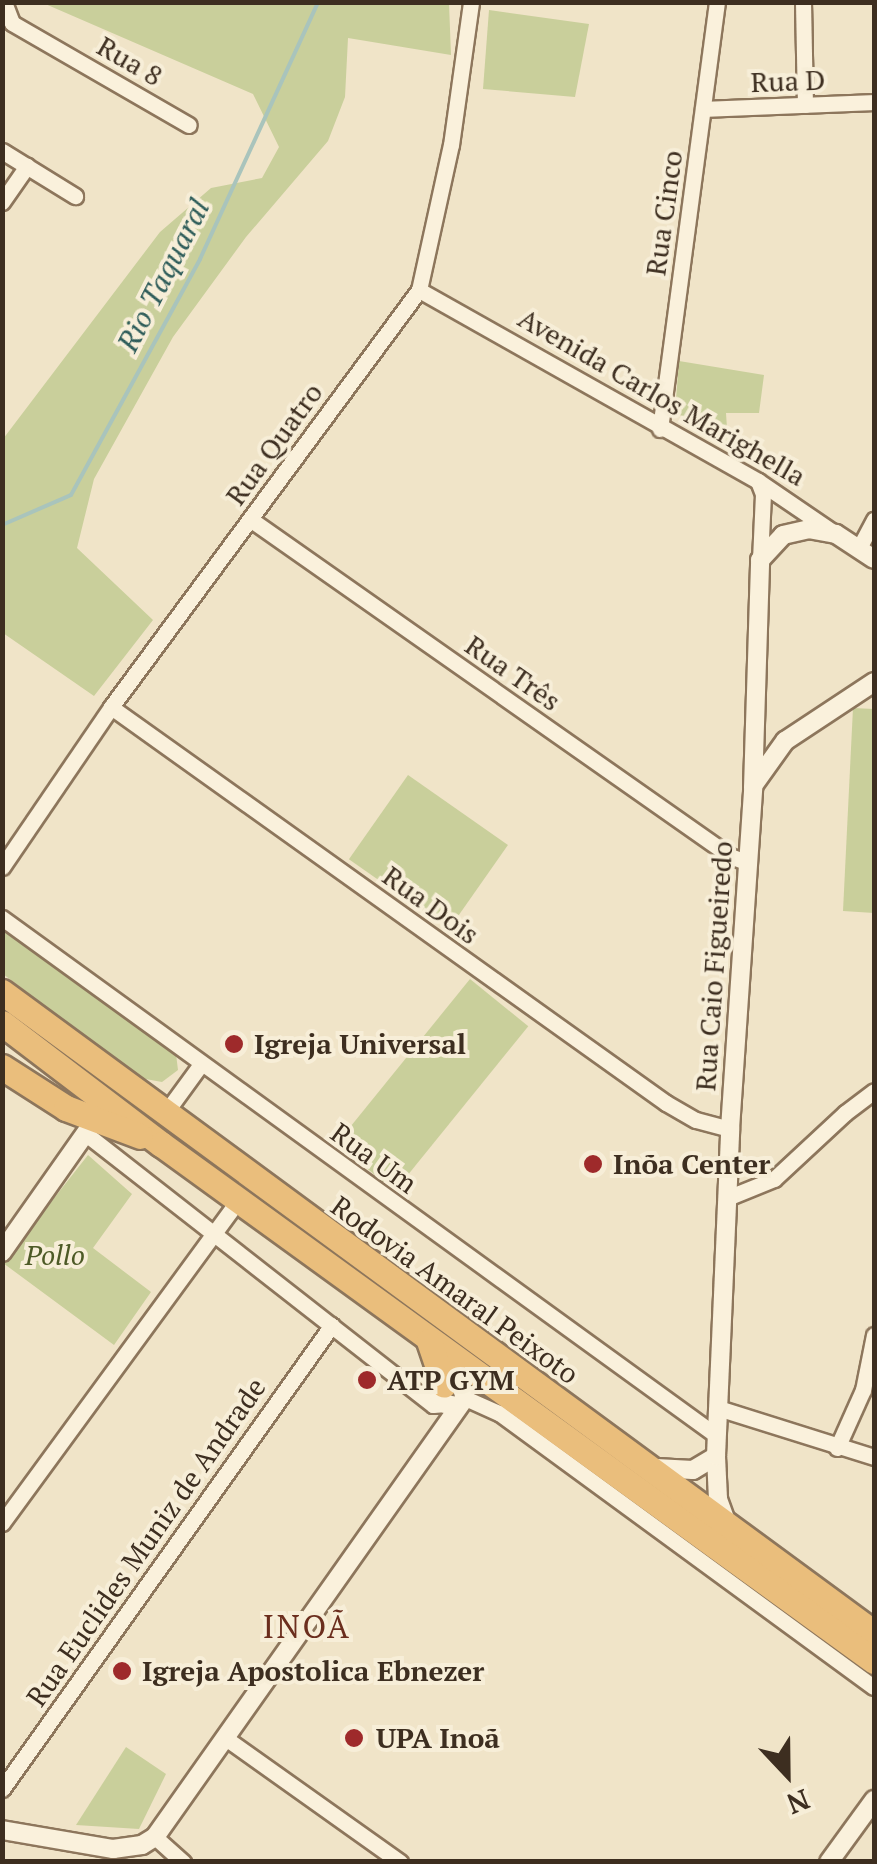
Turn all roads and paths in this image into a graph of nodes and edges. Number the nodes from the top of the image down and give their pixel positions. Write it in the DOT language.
graph roads {
  1 [pos="4,2"];
  2 [pos="471,2"];
  3 [pos="717,2"];
  4 [pos="803,2"];
  5 [pos="874,102"];
  6 [pos="804,104"];
  7 [pos="703,109"];
  8 [pos="190,124"];
  9 [pos="2,151"];
  10 [pos="27,166"];
  11 [pos="74,196"];
  12 [pos="2,202"];
  13 [pos="419,290"];
  14 [pos="660,429"];
  15 [pos="758,481"];
  16 [pos="250,520"];
  17 [pos="874,520"];
  18 [pos="836,534"];
  19 [pos="858,548"];
  20 [pos="874,559"];
  21 [pos="760,560"];
  22 [pos="874,682"];
  23 [pos="110,707"];
  24 [pos="752,744"];
  25 [pos="772,755"];
  26 [pos="753,788"];
  27 [pos="748,863"];
  28 [pos="2,868"];
  29 [pos="2,918"];
  30 [pos="2,992"];
  31 [pos="2,1023"];
  32 [pos="201,1064"];
  33 [pos="5,1071"];
  34 [pos="874,1092"];
  35 [pos="166,1112"];
  36 [pos="90,1127"];
  37 [pos="730,1128"];
  38 [pos="162,1144"];
  39 [pos="727,1198"];
  40 [pos="238,1200"];
  41 [pos="214,1230"];
  42 [pos="2,1252"];
  43 [pos="332,1325"];
  44 [pos="874,1334"];
  45 [pos="426,1337"];
  46 [pos="453,1396"];
  47 [pos="512,1399"];
  48 [pos="718,1408"];
  49 [pos="717,1436"];
  50 [pos="837,1448"];
  51 [pos="716,1456"];
  52 [pos="874,1457"];
  53 [pos="644,1466"];
  54 [pos="2,1523"];
  55 [pos="727,1524"];
  56 [pos="874,1633"];
  57 [pos="874,1661"];
  58 [pos="874,1687"];
  59 [pos="224,1737"];
  60 [pos="2,1789"];
  61 [pos="874,1800"];
  62 [pos="2,1830"];
  63 [pos="155,1836"];
  64 [pos="182,1861"];
  65 [pos="400,1862"];
  66 [pos="829,1862"];
  1 -- 8 [label="street, Rua 8"];
  2 -- 13 [label="street, Rua Quatro"];
  3 -- 7 [label="street, Rua Cinco"];
  4 -- 6 [label="street"];
  5 -- 6 [label="street, Rua D"];
  6 -- 7 [label="street, Rua D"];
  7 -- 14 [label="street, Rua Cinco"];
  9 -- 10 [label="street"];
  10 -- 11 [label="street"];
  10 -- 12 [label="street"];
  13 -- 14 [label="street, Avenida Carlos Marighella"];
  13 -- 16 [label="street, Rua Quatro"];
  14 -- 15 [label="street, Avenida Carlos Marighella"];
  15 -- 18 [label="street, Avenida Carlos Marighella"];
  15 -- 21 [label="street, Rua Caio Figueiredo"];
  16 -- 23 [label="street, Rua Quatro"];
  16 -- 27 [label="street, Rua Três"];
  17 -- 19 [label="street"];
  18 -- 19 [label="street, Avenida Carlos Marighella"];
  18 -- 21 [label="street"];
  19 -- 20 [label="street, Avenida Carlos Marighella"];
  21 -- 24 [label="street, Rua Caio Figueiredo"];
  22 -- 25 [label="street"];
  23 -- 28 [label="street, Rua Quatro"];
  23 -- 37 [label="street, Rua Dois"];
  24 -- 25 [label="street"];
  24 -- 26 [label="street, Rua Caio Figueiredo"];
  25 -- 26 [label="street"];
  26 -- 27 [label="street, Rua Caio Figueiredo"];
  27 -- 37 [label="street, Rua Caio Figueiredo"];
  29 -- 32 [label="street, Rua Um"];
  30 -- 35 [label="highway, Rodovia Amaral Peixoto"];
  31 -- 38 [label="highway, Rodovia Amaral Peixoto"];
  32 -- 35 [label="street"];
  32 -- 49 [label="street, Rua Um"];
  33 -- 36 [label="highway"];
  34 -- 39 [label="street"];
  35 -- 53 [label="highway, Rodovia Amaral Peixoto"];
  36 -- 38 [label="highway"];
  36 -- 41 [label="street"];
  36 -- 42 [label="street"];
  37 -- 39 [label="street, Rua Caio Figueiredo"];
  38 -- 40 [label="highway, Rodovia Amaral Peixoto"];
  39 -- 48 [label="street, Rua Caio Figueiredo"];
  40 -- 41 [label="street"];
  40 -- 45 [label="highway, Rodovia Amaral Peixoto"];
  41 -- 43 [label="street"];
  41 -- 54 [label="street"];
  43 -- 46 [label="street"];
  43 -- 60 [label="street, Rua Euclides Muniz de Andrade"];
  44 -- 50 [label="street"];
  45 -- 46 [label="highway"];
  45 -- 47 [label="highway, Rodovia Amaral Peixoto"];
  46 -- 47 [label="highway"];
  46 -- 58 [label="street"];
  46 -- 59 [label="street"];
  47 -- 57 [label="highway, Rodovia Amaral Peixoto"];
  48 -- 49 [label="street, Rua Caio Figueiredo"];
  48 -- 50 [label="street"];
  49 -- 51 [label="street, Rua Caio Figueiredo"];
  50 -- 52 [label="street"];
  51 -- 53 [label="street"];
  51 -- 55 [label="street, Rua Caio Figueiredo"];
  53 -- 55 [label="highway, Rodovia Amaral Peixoto"];
  55 -- 56 [label="highway, Rodovia Amaral Peixoto"];
  59 -- 63 [label="street"];
  59 -- 65 [label="street"];
  61 -- 66 [label="street"];
  62 -- 63 [label="street"];
  63 -- 64 [label="street"];
}
